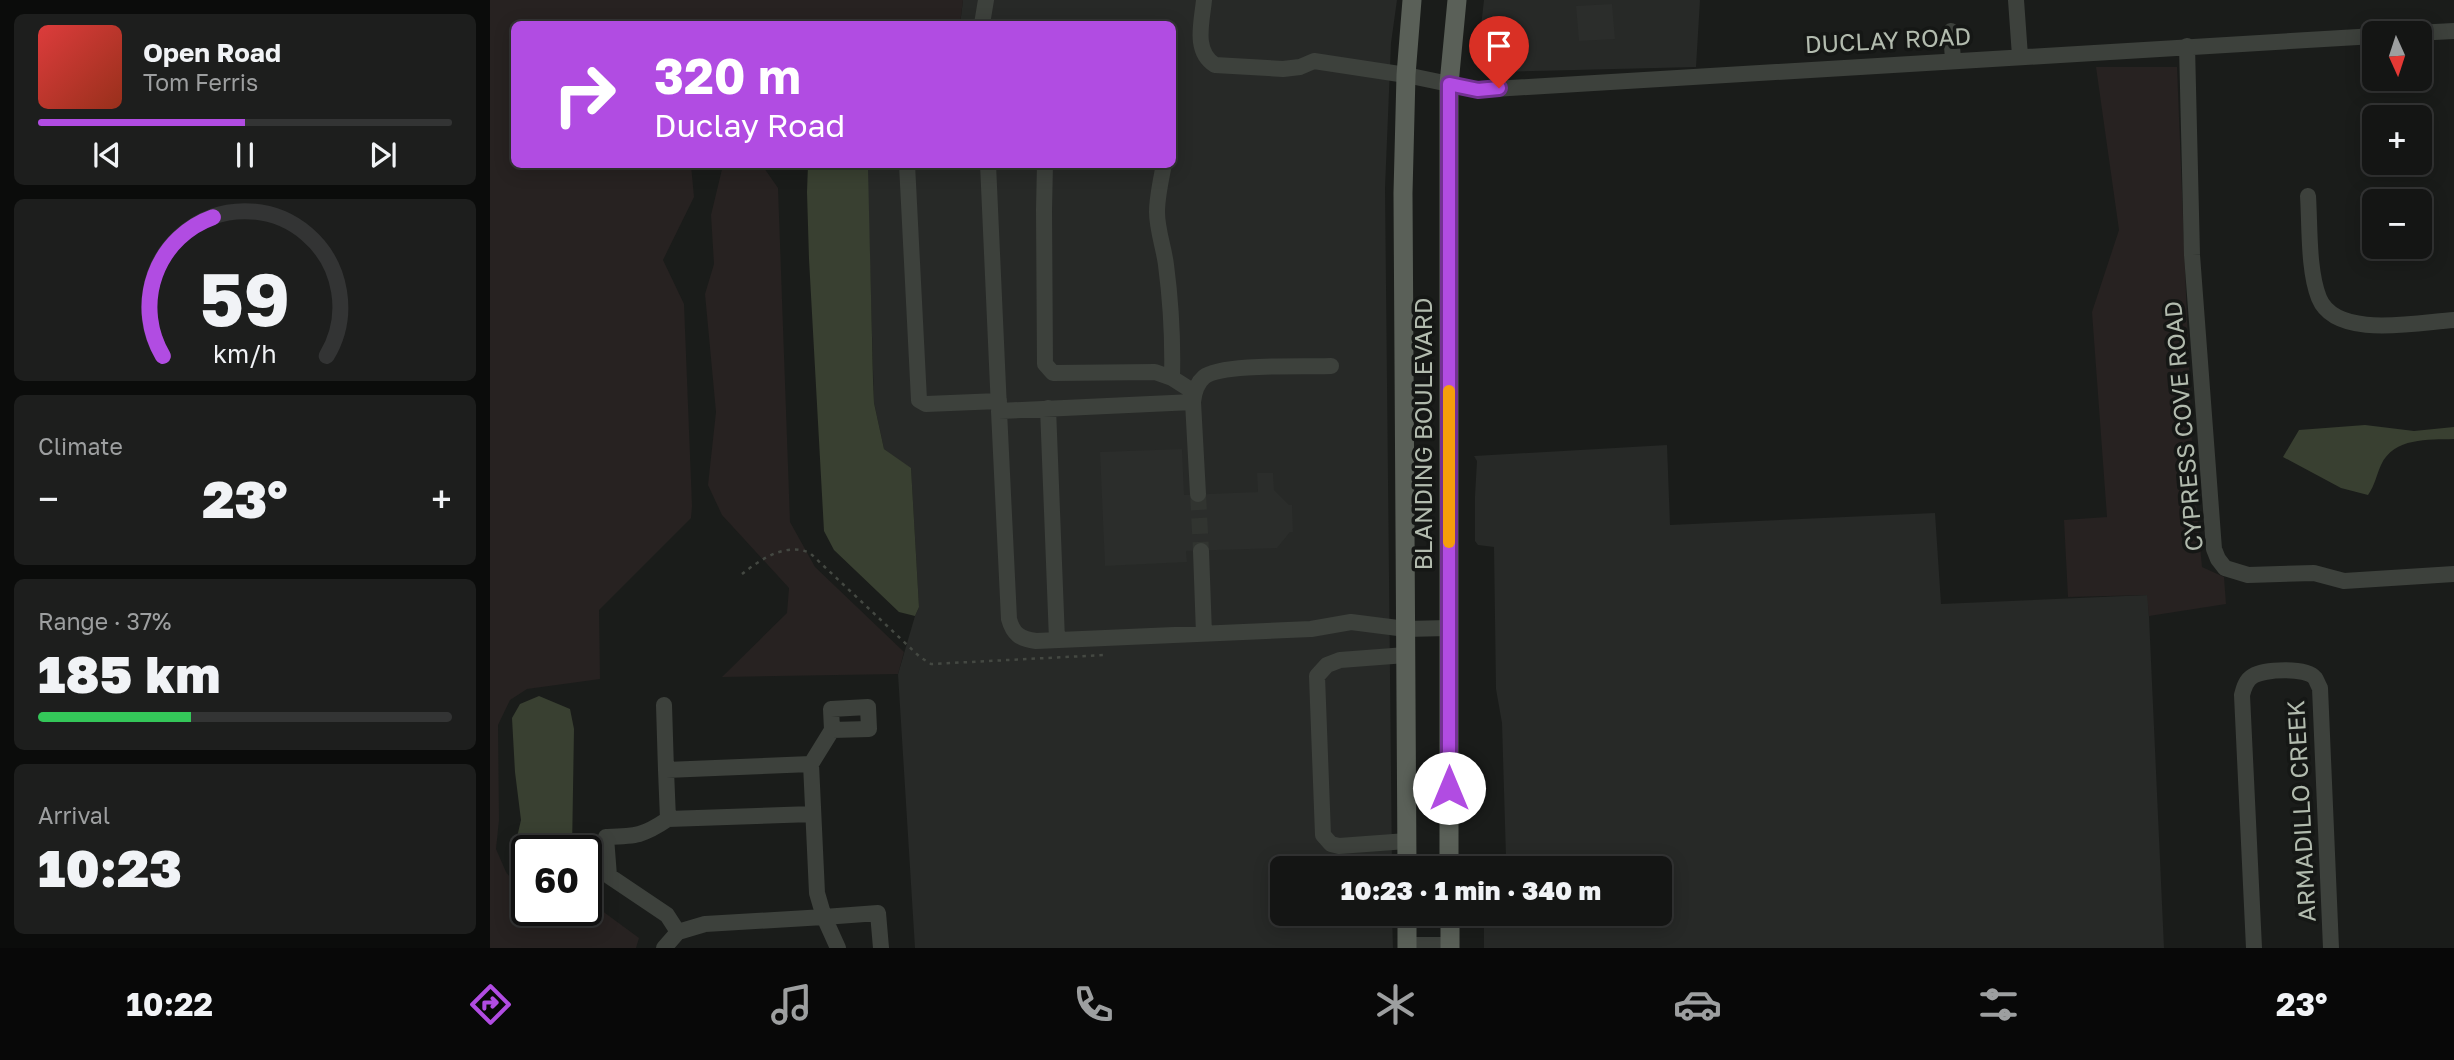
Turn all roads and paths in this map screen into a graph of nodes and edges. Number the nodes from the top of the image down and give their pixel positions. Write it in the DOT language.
graph roads {
  1 [pos="986,0"];
  2 [pos="1204,0"];
  3 [pos="1412,0"];
  4 [pos="1457,0"];
  5 [pos="2016,0"];
  6 [pos="982,21"];
  7 [pos="1951,31"];
  8 [pos="2454,31"];
  9 [pos="2432,32"];
  10 [pos="2362,37"];
  11 [pos="2187,46"];
  12 [pos="2020,56"];
  13 [pos="1953,60"];
  14 [pos="1406,75"];
  15 [pos="1449,84"];
  16 [pos="907,168"];
  17 [pos="988,168"];
  18 [pos="1045,168"];
  19 [pos="1163,168"];
  20 [pos="2308,196"];
  21 [pos="2454,320"];
  22 [pos="1331,366"];
  23 [pos="1172,378"];
  24 [pos="1194,397"];
  25 [pos="999,406"];
  26 [pos="1048,408"];
  27 [pos="1198,494"];
  28 [pos="1201,551"];
  29 [pos="2454,573"];
  30 [pos="742,574"];
  31 [pos="1448,628"];
  32 [pos="1406,629"];
  33 [pos="1204,634"];
  34 [pos="1057,640"];
  35 [pos="1108,654"];
  36 [pos="1406,655"];
  37 [pos="664,705"];
  38 [pos="832,730"];
  39 [pos="811,764"];
  40 [pos="666,770"];
  41 [pos="813,814"];
  42 [pos="668,819"];
  43 [pos="1407,841"];
  44 [pos="1407,856"];
  45 [pos="1449,856"];
  46 [pos="824,917"];
  47 [pos="1407,926"];
  48 [pos="1450,926"];
  49 [pos="678,932"];
  50 [pos="1407,947"];
  51 [pos="1450,947"];
  52 [pos="664,948"];
  53 [pos="838,948"];
  54 [pos="881,948"];
  55 [pos="2254,948"];
  56 [pos="2331,948"];
  1 -- 6 [label="street"];
  2 -- 14 [label="street, DUCLAY ROAD"];
  3 -- 14 [label="main road, BLANDING BOULEVARD"];
  4 -- 15 [label="main road, BLANDING BOULEVARD"];
  5 -- 12 [label="street"];
  7 -- 13 [label="street"];
  8 -- 9 [label="street"];
  10 -- 11 [label="street, DUCLAY ROAD"];
  11 -- 12 [label="street, DUCLAY ROAD"];
  11 -- 29 [label="street, CYPRESS COVE ROAD"];
  12 -- 13 [label="street, DUCLAY ROAD"];
  13 -- 15 [label="street, DUCLAY ROAD"];
  14 -- 15 [label="street, DUCLAY ROAD"];
  14 -- 32 [label="main road, BLANDING BOULEVARD"];
  15 -- 31 [label="main road, BLANDING BOULEVARD"];
  16 -- 25 [label="street"];
  17 -- 25 [label="street"];
  18 -- 23 [label="street"];
  19 -- 23 [label="street"];
  20 -- 21 [label="street"];
  22 -- 24 [label="street"];
  23 -- 24 [label="street"];
  24 -- 26 [label="street"];
  24 -- 27 [label="street"];
  25 -- 26 [label="street"];
  25 -- 34 [label="street"];
  26 -- 34 [label="street"];
  28 -- 33 [label="street"];
  30 -- 35 [label="path"];
  31 -- 32 [label="street"];
  31 -- 45 [label="main road, BLANDING BOULEVARD"];
  32 -- 33 [label="street"];
  32 -- 36 [label="main road, BLANDING BOULEVARD"];
  33 -- 34 [label="street"];
  36 -- 43 [label="main road, BLANDING BOULEVARD"];
  36 -- 43 [label="street"];
  37 -- 40 [label="street"];
  38 -- 39 [label="street"];
  39 -- 40 [label="street"];
  39 -- 41 [label="street"];
  40 -- 42 [label="street"];
  41 -- 42 [label="street"];
  41 -- 46 [label="street"];
  42 -- 49 [label="street"];
  43 -- 44 [label="main road, BLANDING BOULEVARD"];
  46 -- 49 [label="street"];
  46 -- 53 [label="street"];
  46 -- 54 [label="street"];
  47 -- 50 [label="main road"];
  48 -- 51 [label="main road"];
  49 -- 52 [label="street"];
  50 -- 51 [label="street"];
  55 -- 56 [label="street, ARMADILLO CREEK"];
}
